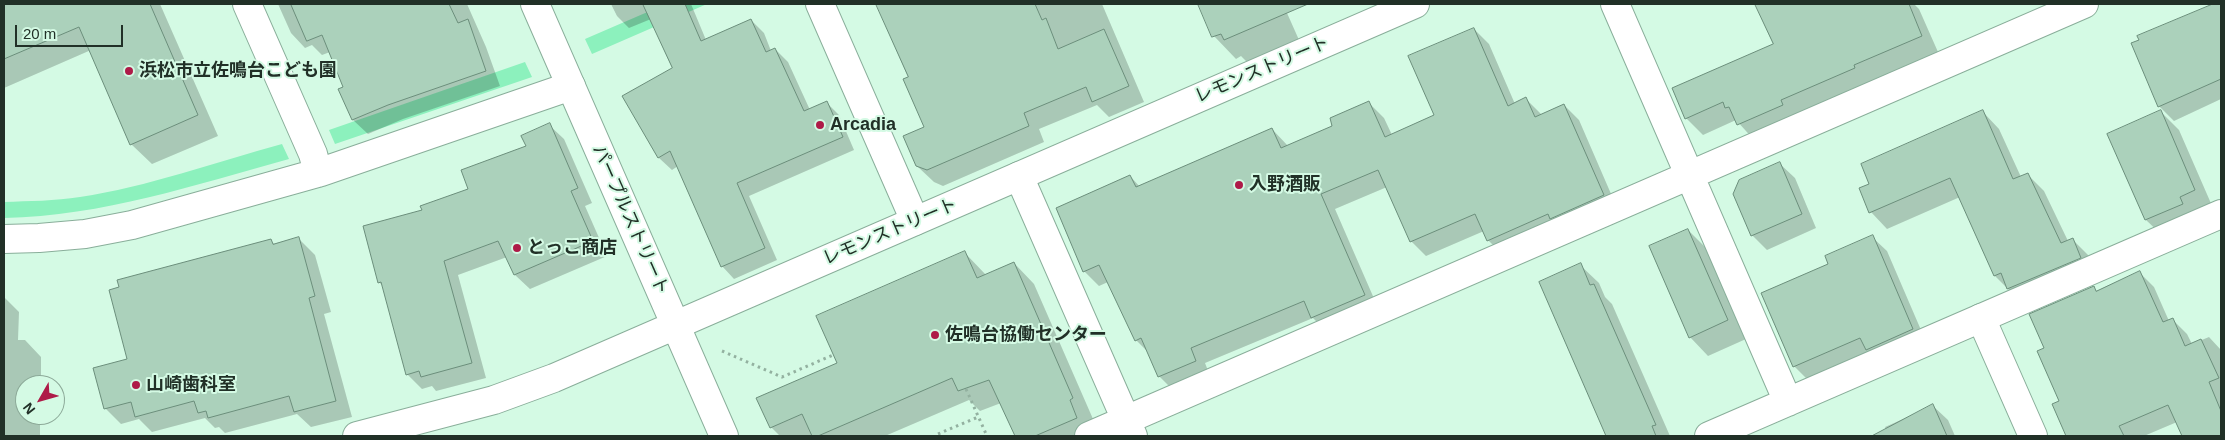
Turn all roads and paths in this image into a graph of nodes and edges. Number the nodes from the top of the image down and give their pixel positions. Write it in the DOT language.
graph roads {
  1 [pos="247,4"];
  2 [pos="535,4"];
  3 [pos="820,4"];
  4 [pos="1415,4"];
  5 [pos="1615,4"];
  6 [pos="2084,4"];
  7 [pos="571,86"];
  8 [pos="318,173"];
  9 [pos="1689,175"];
  10 [pos="1019,176"];
  11 [pos="2221,214"];
  12 [pos="915,221"];
  13 [pos="4,239"];
  14 [pos="1981,318"];
  15 [pos="675,325"];
  16 [pos="717,349"];
  17 [pos="833,355"];
  18 [pos="966,389"];
  19 [pos="1788,402"];
  20 [pos="978,417"];
  21 [pos="1129,428"];
  22 [pos="938,434"];
  23 [pos="357,436"];
  24 [pos="724,436"];
  25 [pos="986,436"];
  26 [pos="1089,436"];
  27 [pos="1709,436"];
  28 [pos="2033,436"];
  1 -- 8 [label="street"];
  2 -- 7 [label="street, パープルストリート"];
  3 -- 12 [label="street"];
  4 -- 10 [label="street, レモンストリート"];
  5 -- 9 [label="street"];
  6 -- 9 [label="street"];
  7 -- 8 [label="street"];
  7 -- 15 [label="street, パープルストリート"];
  8 -- 13 [label="street"];
  9 -- 19 [label="street"];
  9 -- 21 [label="street"];
  10 -- 12 [label="street, レモンストリート"];
  10 -- 21 [label="street"];
  11 -- 14 [label="street"];
  12 -- 15 [label="street, レモンストリート"];
  14 -- 19 [label="street"];
  14 -- 28 [label="street"];
  15 -- 23 [label="street, レモンストリート"];
  15 -- 24 [label="street, パープルストリート"];
  16 -- 17 [label="path"];
  18 -- 20 [label="path"];
  19 -- 27 [label="street"];
  20 -- 22 [label="path"];
  20 -- 25 [label="path"];
  21 -- 26 [label="street"];
}
